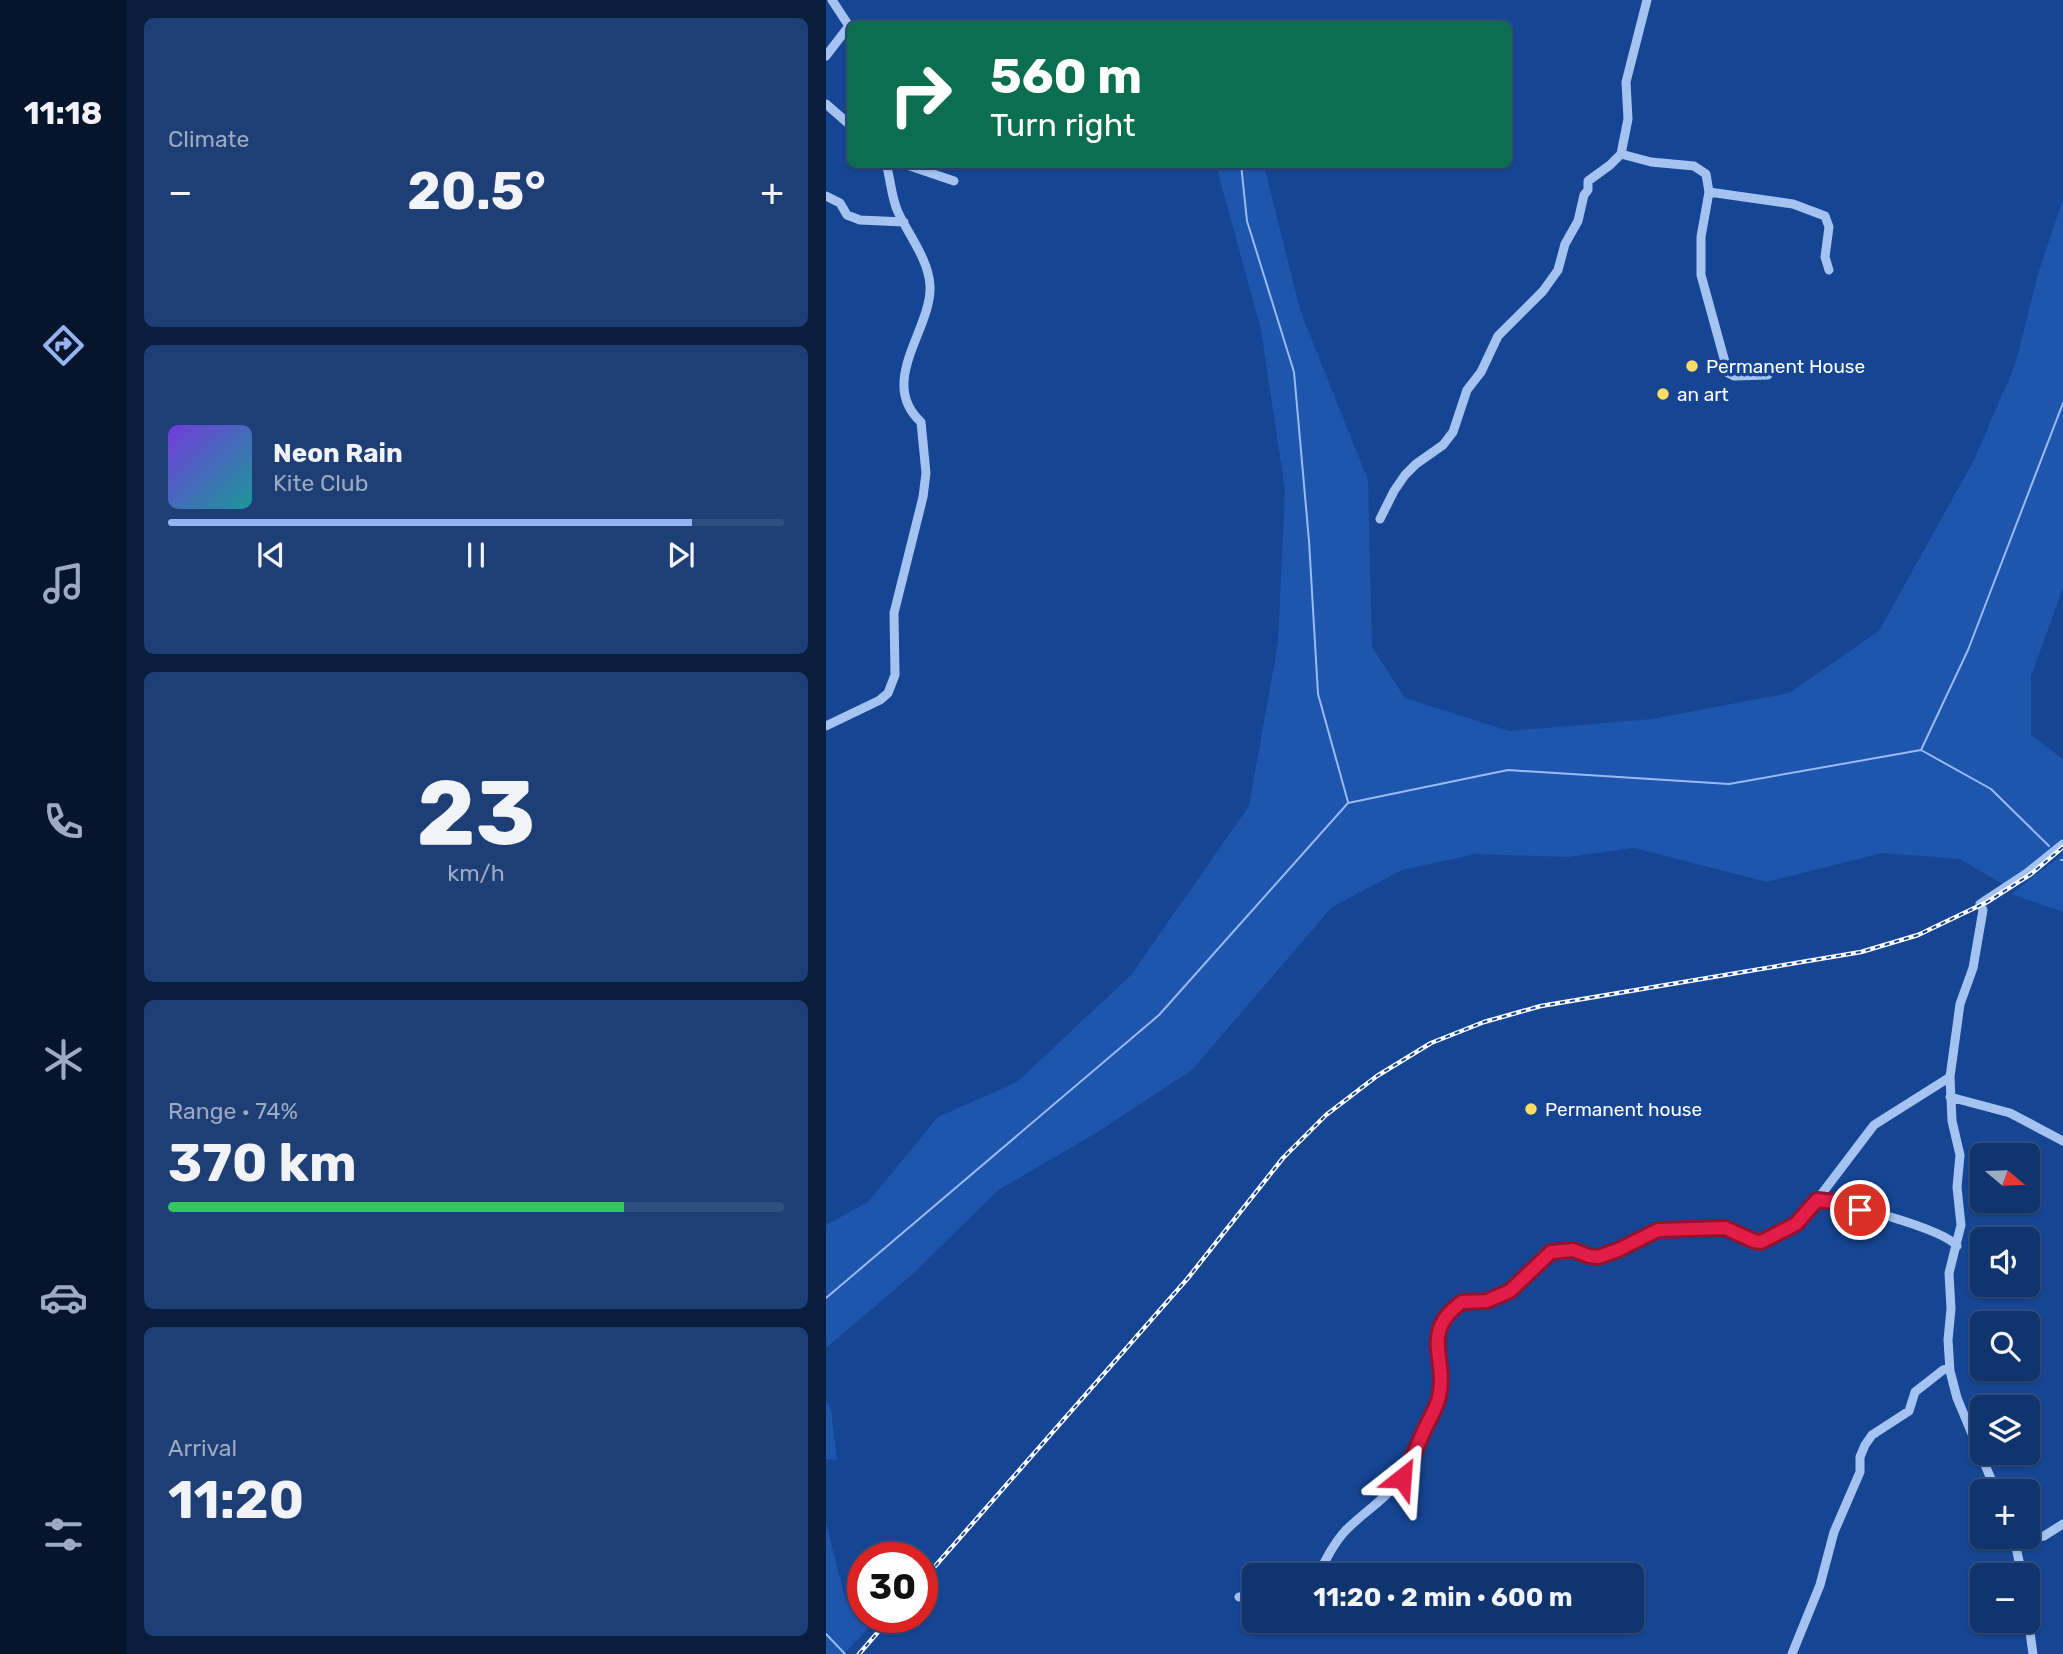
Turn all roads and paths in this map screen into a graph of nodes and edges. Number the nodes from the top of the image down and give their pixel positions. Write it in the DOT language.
graph roads {
  1 [pos="832,0"];
  2 [pos="1647,0"];
  3 [pos="847,22"];
  4 [pos="847,31"];
  5 [pos="826,56"];
  6 [pos="826,104"];
  7 [pos="847,122"];
  8 [pos="1621,154"];
  9 [pos="887,168"];
  10 [pos="916,168"];
  11 [pos="954,181"];
  12 [pos="1709,192"];
  13 [pos="826,196"];
  14 [pos="904,222"];
  15 [pos="1829,270"];
  16 [pos="1768,375"];
  17 [pos="1380,519"];
  18 [pos="826,726"];
  19 [pos="2063,844"];
  20 [pos="1950,1077"];
  21 [pos="1950,1097"];
  22 [pos="2063,1141"];
  23 [pos="1817,1200"];
  24 [pos="1956,1246"];
  25 [pos="1950,1368"];
  26 [pos="1991,1479"];
  27 [pos="2063,1524"];
  28 [pos="2040,1536"];
  29 [pos="1324,1563"];
  30 [pos="2030,1633"];
  31 [pos="1792,1654"];
  32 [pos="2033,1654"];
  1 -- 3 [label="street"];
  2 -- 8 [label="street"];
  4 -- 5 [label="street"];
  6 -- 7 [label="street"];
  8 -- 12 [label="street"];
  8 -- 17 [label="street"];
  9 -- 14 [label="street"];
  10 -- 11 [label="street"];
  12 -- 15 [label="street"];
  12 -- 16 [label="street"];
  13 -- 14 [label="street"];
  14 -- 18 [label="street"];
  19 -- 20 [label="street"];
  20 -- 21 [label="street"];
  20 -- 23 [label="street"];
  21 -- 22 [label="street"];
  21 -- 24 [label="street"];
  23 -- 24 [label="street"];
  23 -- 29 [label="street"];
  24 -- 25 [label="street"];
  25 -- 26 [label="street"];
  25 -- 31 [label="street"];
  27 -- 28 [label="street"];
  30 -- 32 [label="street"];
}
